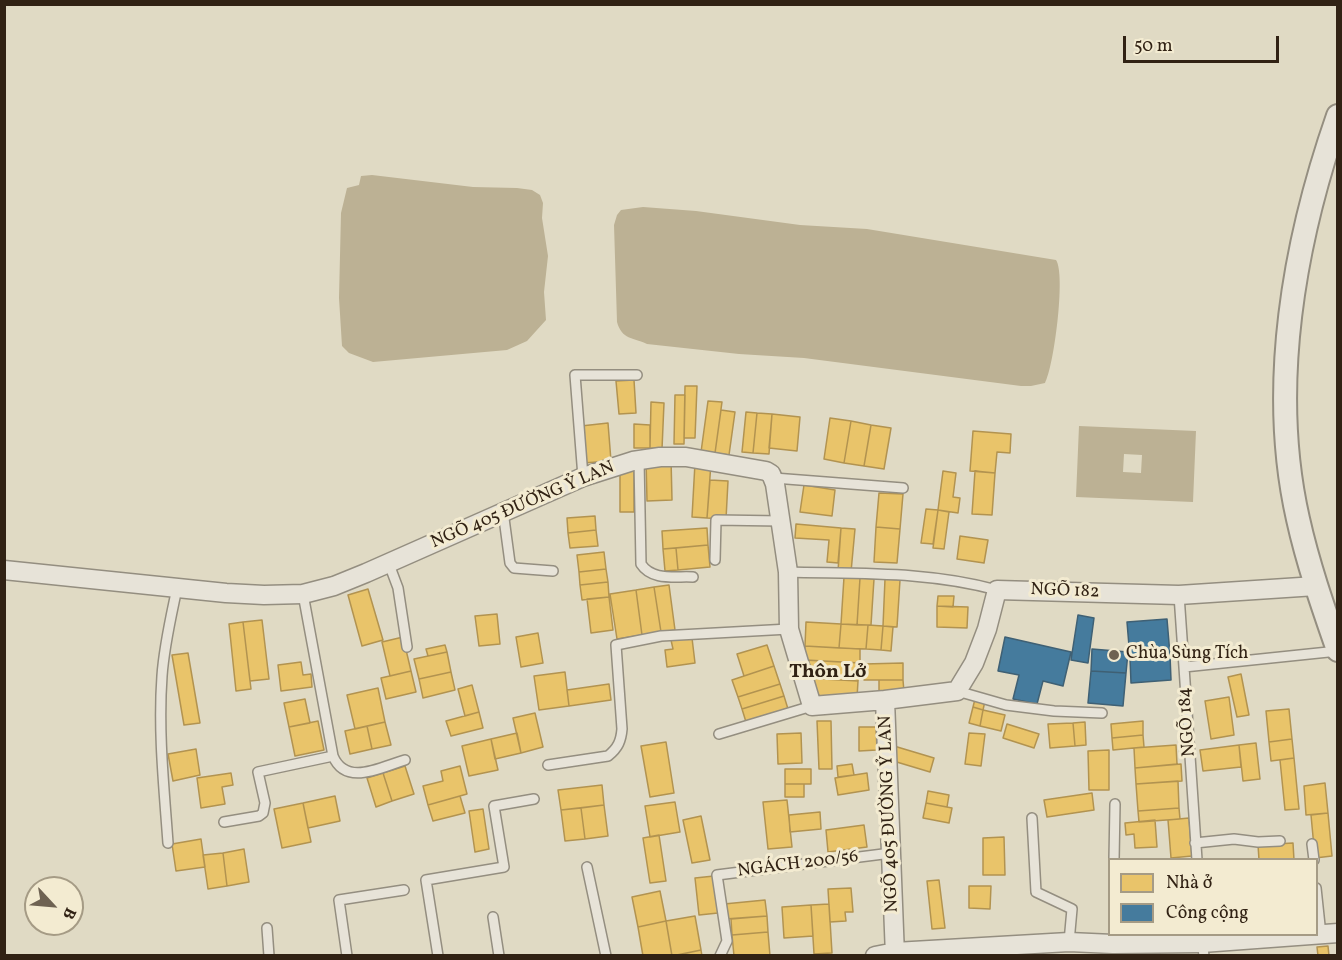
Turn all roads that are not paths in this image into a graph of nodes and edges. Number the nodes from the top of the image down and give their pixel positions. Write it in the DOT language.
graph roads {
  1 [pos="1338,116"];
  2 [pos="637,375"];
  3 [pos="639,460"];
  4 [pos="583,477"];
  5 [pos="774,478"];
  6 [pos="903,488"];
  7 [pos="503,512"];
  8 [pos="781,521"];
  9 [pos="715,560"];
  10 [pos="389,564"];
  11 [pos="4,570"];
  12 [pos="553,571"];
  13 [pos="788,573"];
  14 [pos="693,576"];
  15 [pos="1316,586"];
  16 [pos="177,588"];
  17 [pos="997,590"];
  18 [pos="303,594"];
  19 [pos="1179,595"];
  20 [pos="789,629"];
  21 [pos="407,646"];
  22 [pos="1338,651"];
  23 [pos="1184,667"];
  24 [pos="957,691"];
  25 [pos="885,700"];
  26 [pos="812,706"];
  27 [pos="1102,712"];
  28 [pos="719,734"];
  29 [pos="333,756"];
  30 [pos="405,760"];
  31 [pos="548,765"];
  32 [pos="534,799"];
  33 [pos="1115,804"];
  34 [pos="1032,818"];
  35 [pos="224,822"];
  36 [pos="1280,841"];
  37 [pos="168,843"];
  38 [pos="1196,843"];
  39 [pos="1312,844"];
  40 [pos="891,853"];
  41 [pos="1114,858"];
  42 [pos="1197,858"];
  43 [pos="1314,858"];
  44 [pos="587,867"];
  45 [pos="404,890"];
  46 [pos="1318,892"];
  47 [pos="493,917"];
  48 [pos="267,928"];
  49 [pos="1329,934"];
  50 [pos="1304,936"];
  51 [pos="1113,939"];
  52 [pos="1069,942"];
  53 [pos="1203,944"];
  54 [pos="1024,950"];
  55 [pos="895,954"];
  56 [pos="269,956"];
  57 [pos="347,956"];
  58 [pos="438,956"];
  59 [pos="499,956"];
  60 [pos="606,956"];
  61 [pos="720,956"];
  62 [pos="874,956"];
  1 -- 15 [label="street"];
  2 -- 4 [label="lane"];
  3 -- 4 [label="street, NGÕ 405 ĐƯỜNG Ỷ LAN"];
  3 -- 5 [label="street, NGÕ 405 ĐƯỜNG Ỷ LAN"];
  3 -- 14 [label="lane"];
  4 -- 7 [label="street, NGÕ 405 ĐƯỜNG Ỷ LAN"];
  5 -- 6 [label="lane"];
  5 -- 8 [label="street"];
  7 -- 10 [label="street, NGÕ 405 ĐƯỜNG Ỷ LAN"];
  7 -- 12 [label="lane"];
  8 -- 9 [label="lane"];
  8 -- 13 [label="street"];
  10 -- 18 [label="street, NGÕ 405 ĐƯỜNG Ỷ LAN"];
  10 -- 21 [label="lane"];
  11 -- 16 [label="street, NGÕ 405 ĐƯỜNG Ỷ LAN"];
  13 -- 17 [label="lane"];
  13 -- 20 [label="street"];
  15 -- 19 [label="street, NGÕ 182"];
  15 -- 22 [label="street"];
  16 -- 18 [label="street, NGÕ 405 ĐƯỜNG Ỷ LAN"];
  16 -- 37 [label="lane"];
  17 -- 19 [label="street, NGÕ 182"];
  17 -- 24 [label="street"];
  18 -- 29 [label="lane"];
  19 -- 23 [label="lane"];
  20 -- 26 [label="street"];
  20 -- 31 [label="lane"];
  22 -- 23 [label="lane, NGÕ 184"];
  23 -- 38 [label="lane, NGÕ 184"];
  24 -- 25 [label="street"];
  24 -- 27 [label="lane"];
  25 -- 26 [label="street, NGÕ 405 ĐƯỜNG Ỷ LAN"];
  25 -- 40 [label="street, NGÕ 405 ĐƯỜNG Ỷ LAN"];
  26 -- 28 [label="lane"];
  29 -- 30 [label="lane"];
  29 -- 35 [label="lane"];
  32 -- 58 [label="lane"];
  33 -- 41 [label="lane"];
  34 -- 52 [label="lane"];
  36 -- 38 [label="lane"];
  38 -- 42 [label="lane, NGÕ 184"];
  39 -- 43 [label="lane"];
  40 -- 55 [label="street, NGÕ 405 ĐƯỜNG Ỷ LAN"];
  40 -- 61 [label="lane, NGÁCH 200/56"];
  44 -- 60 [label="lane"];
  45 -- 57 [label="lane"];
  46 -- 49 [label="lane"];
  47 -- 59 [label="lane"];
  48 -- 56 [label="lane"];
  50 -- 53 [label="street"];
  51 -- 52 [label="street"];
  51 -- 53 [label="street"];
  52 -- 54 [label="street"];
  54 -- 55 [label="street"];
  55 -- 62 [label="street"];
}
